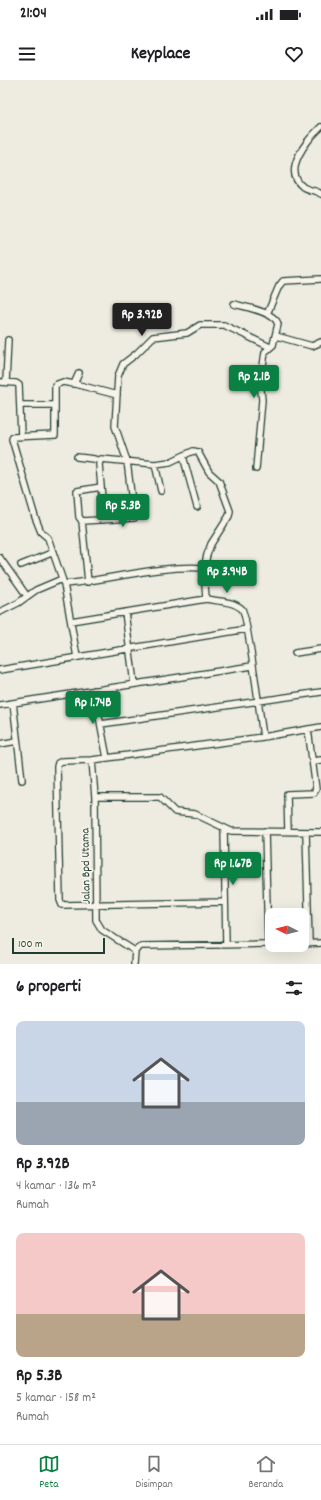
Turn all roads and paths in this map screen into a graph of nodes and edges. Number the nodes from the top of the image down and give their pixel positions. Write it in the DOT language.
graph roads {
  1 [pos="321,127"];
  2 [pos="321,194"];
  3 [pos="321,279"];
  4 [pos="234,304"];
  5 [pos="267,314"];
  6 [pos="276,336"];
  7 [pos="8,340"];
  8 [pos="321,342"];
  9 [pos="270,348"];
  10 [pos="79,373"];
  11 [pos="3,382"];
  12 [pos="76,384"];
  13 [pos="117,395"];
  14 [pos="21,405"];
  15 [pos="54,405"];
  16 [pos="21,436"];
  17 [pos="183,456"];
  18 [pos="77,457"];
  19 [pos="127,460"];
  20 [pos="100,461"];
  21 [pos="156,464"];
  22 [pos="256,469"];
  23 [pos="101,488"];
  24 [pos="162,491"];
  25 [pos="197,508"];
  26 [pos="104,520"];
  27 [pos="82,521"];
  28 [pos="54,552"];
  29 [pos="0,558"];
  30 [pos="21,565"];
  31 [pos="204,568"];
  32 [pos="63,581"];
  33 [pos="88,582"];
  34 [pos="27,596"];
  35 [pos="206,599"];
  36 [pos="0,612"];
  37 [pos="125,612"];
  38 [pos="71,621"];
  39 [pos="247,629"];
  40 [pos="321,649"];
  41 [pos="130,650"];
  42 [pos="296,653"];
  43 [pos="77,657"];
  44 [pos="252,666"];
  45 [pos="0,670"];
  46 [pos="134,684"];
  47 [pos="94,690"];
  48 [pos="321,692"];
  49 [pos="258,701"];
  50 [pos="13,703"];
  51 [pos="0,705"];
  52 [pos="101,724"];
  53 [pos="321,727"];
  54 [pos="308,729"];
  55 [pos="263,737"];
  56 [pos="18,741"];
  57 [pos="0,744"];
  58 [pos="107,758"];
  59 [pos="92,760"];
  60 [pos="321,760"];
  61 [pos="312,761"];
  62 [pos="22,780"];
  63 [pos="95,797"];
  64 [pos="224,829"];
  65 [pos="265,831"];
  66 [pos="288,831"];
  67 [pos="306,832"];
  68 [pos="321,832"];
  69 [pos="225,902"];
  70 [pos="97,904"];
  71 [pos="268,908"];
  72 [pos="308,908"];
  73 [pos="321,943"];
  74 [pos="226,944"];
  75 [pos="265,944"];
  76 [pos="309,944"];
  77 [pos="135,952"];
  78 [pos="134,964"];
  1 -- 2 [label="street"];
  3 -- 5 [label="street"];
  4 -- 5 [label="street"];
  5 -- 6 [label="street"];
  6 -- 8 [label="street"];
  6 -- 9 [label="street"];
  7 -- 11 [label="street"];
  9 -- 13 [label="street"];
  9 -- 22 [label="street"];
  10 -- 12 [label="street"];
  11 -- 14 [label="street"];
  12 -- 13 [label="street"];
  12 -- 15 [label="street"];
  13 -- 19 [label="street"];
  14 -- 15 [label="street"];
  14 -- 16 [label="street"];
  15 -- 16 [label="street"];
  16 -- 28 [label="street"];
  17 -- 21 [label="street"];
  17 -- 25 [label="street"];
  17 -- 31 [label="street"];
  18 -- 20 [label="street"];
  19 -- 20 [label="street"];
  19 -- 21 [label="street"];
  19 -- 26 [label="street"];
  20 -- 23 [label="street"];
  21 -- 24 [label="street"];
  23 -- 26 [label="street"];
  23 -- 27 [label="street"];
  26 -- 27 [label="street"];
  27 -- 33 [label="street"];
  28 -- 30 [label="street"];
  28 -- 32 [label="street"];
  29 -- 34 [label="street"];
  31 -- 33 [label="street"];
  31 -- 35 [label="street"];
  32 -- 33 [label="street"];
  32 -- 34 [label="street"];
  32 -- 38 [label="street"];
  34 -- 36 [label="street"];
  35 -- 37 [label="street"];
  35 -- 39 [label="street"];
  37 -- 38 [label="street"];
  37 -- 41 [label="street"];
  38 -- 43 [label="street"];
  39 -- 41 [label="street"];
  39 -- 44 [label="street"];
  40 -- 42 [label="street"];
  41 -- 43 [label="street"];
  41 -- 46 [label="street"];
  43 -- 45 [label="street"];
  44 -- 46 [label="street"];
  44 -- 49 [label="street"];
  46 -- 47 [label="street"];
  47 -- 50 [label="street"];
  47 -- 52 [label="street"];
  48 -- 49 [label="street"];
  49 -- 52 [label="street"];
  49 -- 55 [label="street"];
  50 -- 51 [label="street"];
  50 -- 56 [label="street"];
  52 -- 58 [label="street"];
  53 -- 54 [label="street"];
  54 -- 55 [label="street"];
  54 -- 61 [label="street"];
  55 -- 58 [label="street"];
  56 -- 57 [label="street"];
  56 -- 62 [label="street"];
  58 -- 59 [label="street"];
  59 -- 63 [label="street, Jalan Bpd Utama"];
  59 -- 70 [label="street"];
  60 -- 61 [label="street"];
  61 -- 66 [label="street"];
  63 -- 64 [label="street"];
  63 -- 70 [label="street, Jalan Bpd Utama"];
  64 -- 65 [label="street"];
  64 -- 69 [label="street"];
  65 -- 66 [label="street"];
  65 -- 71 [label="street"];
  66 -- 67 [label="street"];
  67 -- 68 [label="street"];
  67 -- 72 [label="street"];
  69 -- 70 [label="street"];
  69 -- 74 [label="street"];
  70 -- 77 [label="street, Jalan Bpd Utama"];
  73 -- 76 [label="street"];
  74 -- 75 [label="street"];
  74 -- 77 [label="street"];
  77 -- 78 [label="street"];
}
